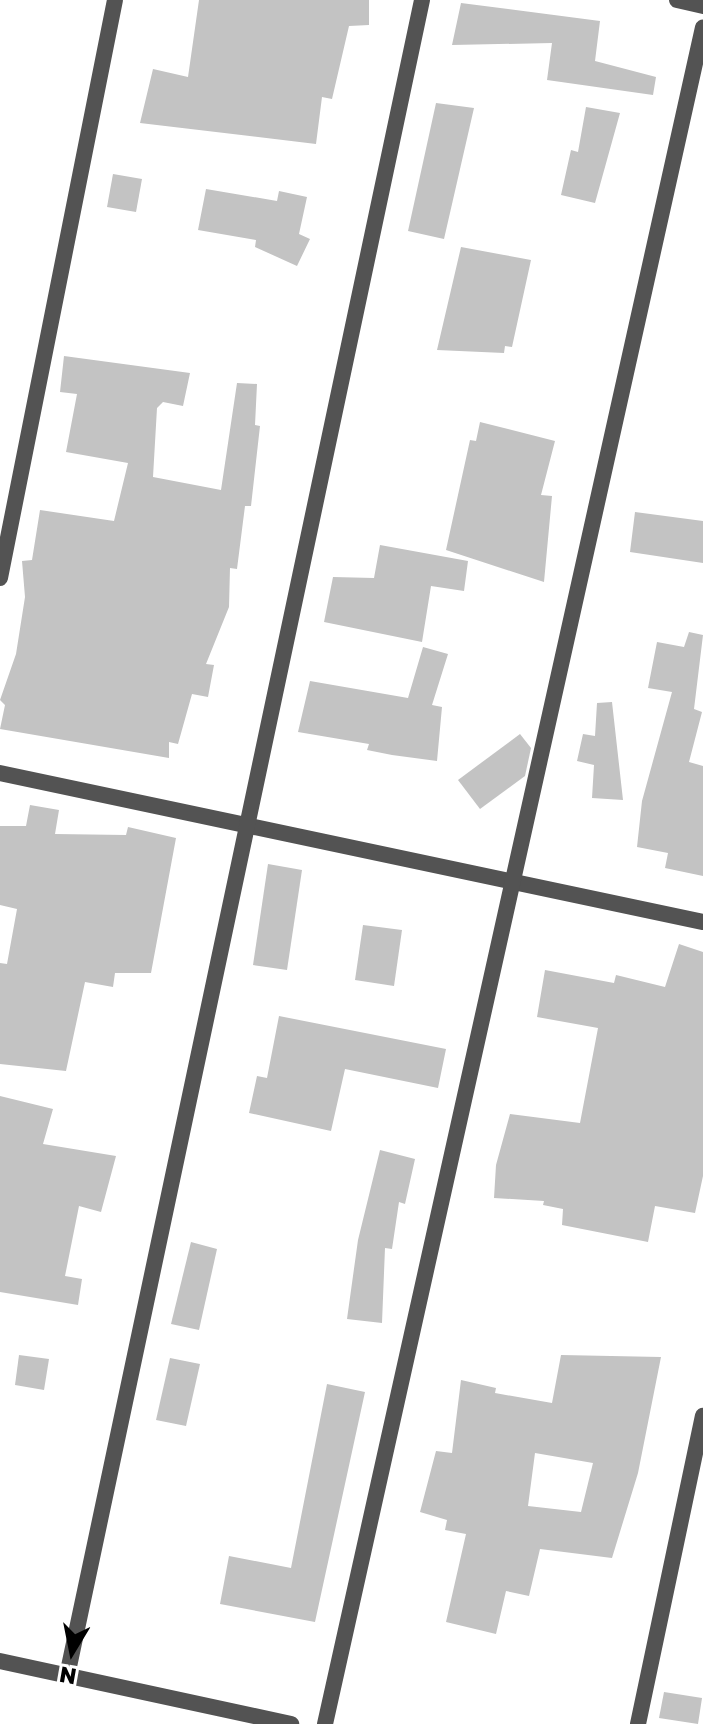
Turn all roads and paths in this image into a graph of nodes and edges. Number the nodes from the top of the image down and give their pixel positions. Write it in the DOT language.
graph roads {
  1 [pos="115,0"];
  2 [pos="422,0"];
  3 [pos="677,0"];
  4 [pos="703,6"];
  5 [pos="703,28"];
  6 [pos="0,578"];
  7 [pos="0,773"];
  8 [pos="247,825"];
  9 [pos="513,882"];
  10 [pos="703,922"];
  11 [pos="703,1416"];
  12 [pos="0,1661"];
  13 [pos="67,1676"];
  14 [pos="291,1724"];
  15 [pos="325,1724"];
  16 [pos="638,1724"];
  1 -- 6 [label="street"];
  2 -- 8 [label="street"];
  3 -- 4 [label="street"];
  5 -- 9 [label="street"];
  7 -- 8 [label="street"];
  8 -- 9 [label="street"];
  8 -- 13 [label="street"];
  9 -- 10 [label="street"];
  9 -- 15 [label="street"];
  11 -- 16 [label="street"];
  12 -- 13 [label="street"];
  13 -- 14 [label="street"];
}
